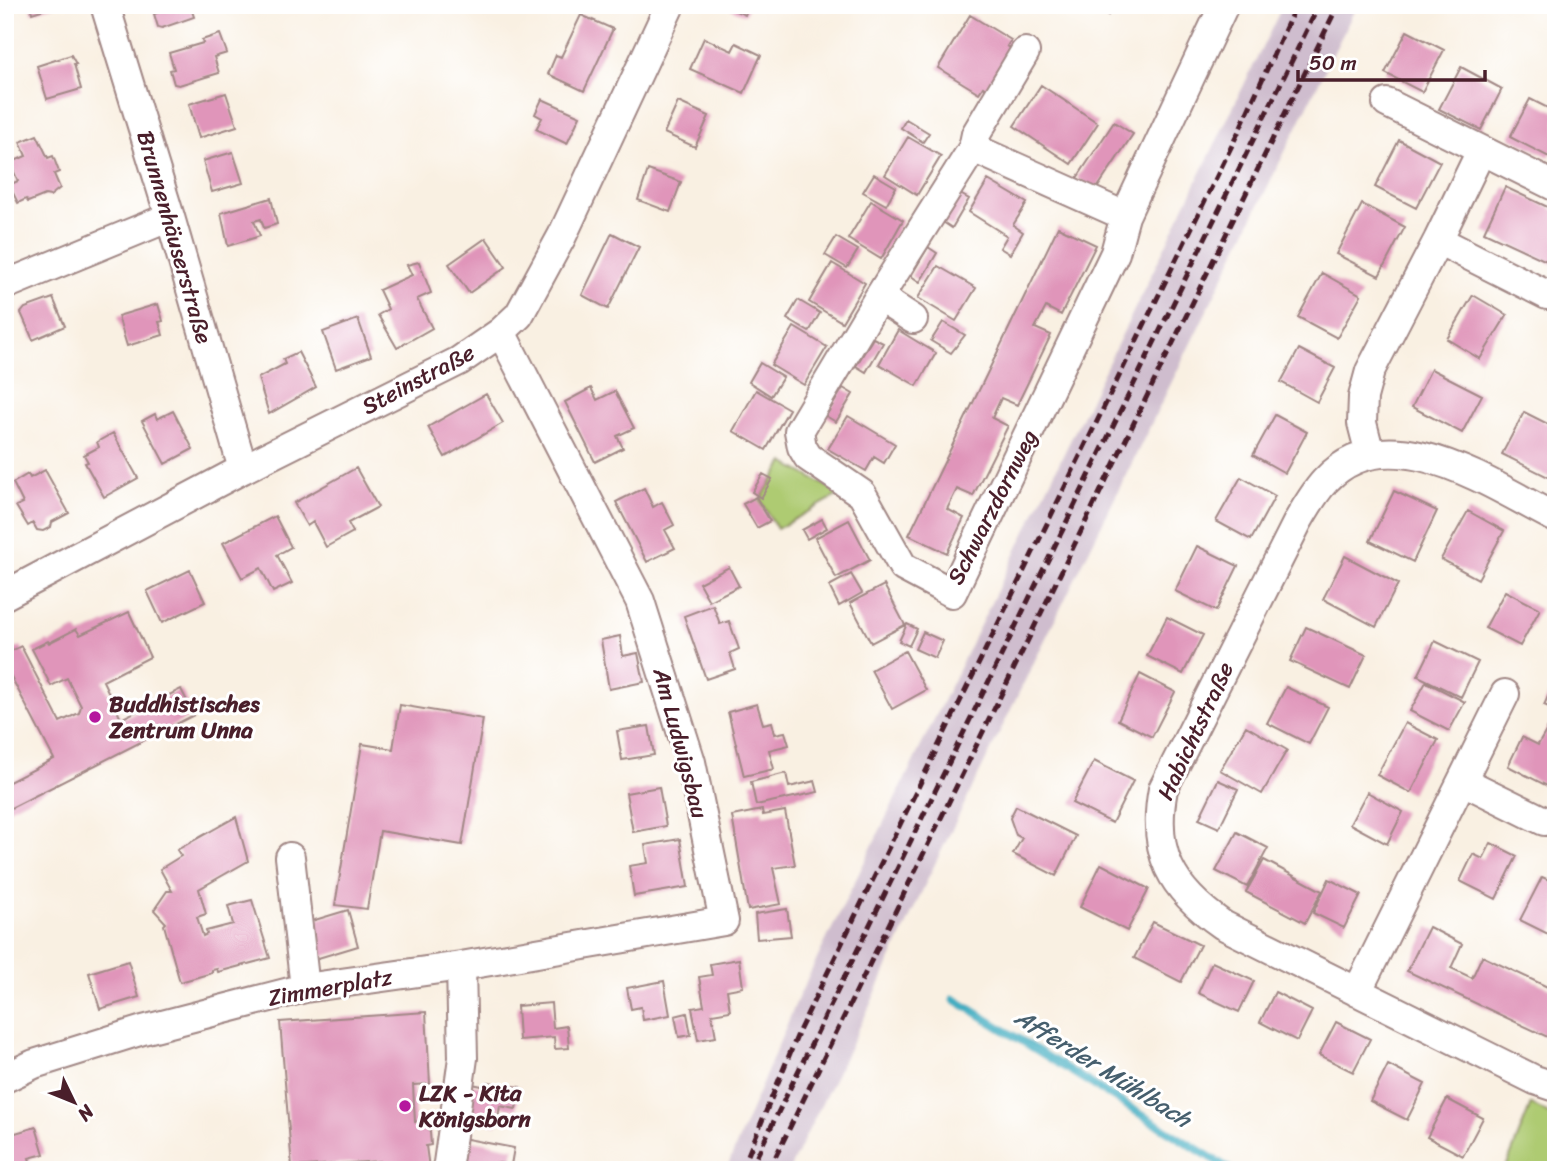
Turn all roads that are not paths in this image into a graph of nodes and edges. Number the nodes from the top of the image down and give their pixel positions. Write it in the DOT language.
graph roads {
  1 [pos="105,5"];
  2 [pos="670,5"];
  3 [pos="1224,5"];
  4 [pos="1025,52"];
  5 [pos="1387,103"];
  6 [pos="973,148"];
  7 [pos="1481,150"];
  8 [pos="1556,187"];
  9 [pos="1125,216"];
  10 [pos="170,217"];
  11 [pos="1438,240"];
  12 [pos="5,285"];
  13 [pos="1547,295"];
  14 [pos="879,297"];
  15 [pos="913,319"];
  16 [pos="501,332"];
  17 [pos="1370,454"];
  18 [pos="243,469"];
  19 [pos="1556,518"];
  20 [pos="5,594"];
  21 [pos="1505,694"];
  22 [pos="1463,781"];
  23 [pos="1544,821"];
  24 [pos="290,857"];
  25 [pos="461,966"];
  26 [pos="305,988"];
  27 [pos="1357,992"];
  28 [pos="5,1078"];
  29 [pos="1556,1087"];
  30 [pos="447,1170"];
  1 -- 10 [label="street, Brunnenhäuserstraße"];
  2 -- 16 [label="street, Steinstraße"];
  3 -- 9 [label="street, Schwarzdornweg"];
  4 -- 6 [label="street, Schwarzdornweg"];
  5 -- 7 [label="street"];
  6 -- 9 [label="street"];
  6 -- 14 [label="street, Schwarzdornweg"];
  7 -- 8 [label="street"];
  7 -- 11 [label="street"];
  9 -- 14 [label="street, Schwarzdornweg"];
  10 -- 12 [label="street"];
  10 -- 18 [label="street, Brunnenhäuserstraße"];
  11 -- 13 [label="street"];
  11 -- 17 [label="street"];
  14 -- 15 [label="street"];
  16 -- 18 [label="street, Steinstraße"];
  16 -- 25 [label="street, Am Ludwigsbau"];
  17 -- 19 [label="street, Habichtstraße"];
  17 -- 27 [label="street, Habichtstraße"];
  18 -- 20 [label="street, Steinstraße"];
  21 -- 22 [label="street"];
  22 -- 23 [label="street"];
  22 -- 27 [label="street"];
  24 -- 26 [label="street"];
  25 -- 26 [label="street, Zimmerplatz"];
  25 -- 30 [label="street"];
  26 -- 28 [label="street, Zimmerplatz"];
  27 -- 29 [label="street, Habichtstraße"];
}
